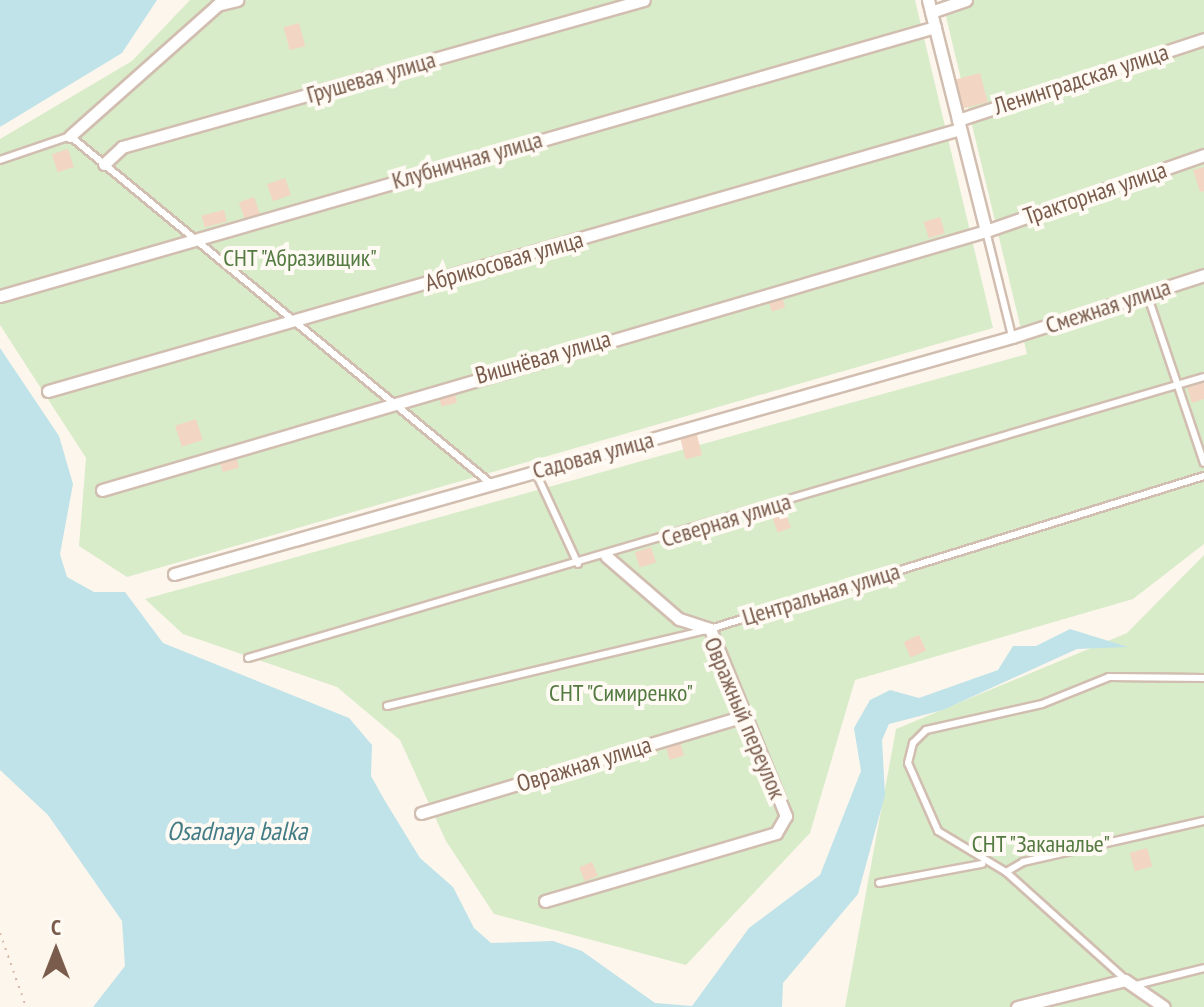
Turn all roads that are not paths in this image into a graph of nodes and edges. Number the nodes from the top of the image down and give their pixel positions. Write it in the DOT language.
graph roads {
  1 [pos="237,0"];
  2 [pos="644,0"];
  3 [pos="966,0"];
  4 [pos="220,3"];
  5 [pos="930,6"];
  6 [pos="935,27"];
  7 [pos="1204,39"];
  8 [pos="959,125"];
  9 [pos="70,136"];
  10 [pos="1204,155"];
  11 [pos="0,160"];
  12 [pos="104,164"];
  13 [pos="986,231"];
  14 [pos="192,238"];
  15 [pos="1204,275"];
  16 [pos="1147,294"];
  17 [pos="0,296"];
  18 [pos="298,320"];
  19 [pos="1012,337"];
  20 [pos="1204,377"];
  21 [pos="1178,386"];
  22 [pos="48,391"];
  23 [pos="396,399"];
  24 [pos="1204,463"];
  25 [pos="535,472"];
  26 [pos="1204,476"];
  27 [pos="489,482"];
  28 [pos="102,490"];
  29 [pos="606,556"];
  30 [pos="578,564"];
  31 [pos="174,574"];
  32 [pos="710,629"];
  33 [pos="248,658"];
  34 [pos="1202,678"];
  35 [pos="1204,689"];
  36 [pos="387,706"];
  37 [pos="747,715"];
  38 [pos="421,813"];
  39 [pos="1204,821"];
  40 [pos="983,864"];
  41 [pos="1006,872"];
  42 [pos="879,883"];
  43 [pos="545,901"];
  44 [pos="1204,968"];
  45 [pos="1130,982"];
  46 [pos="1017,1007"];
  47 [pos="1164,1007"];
  1 -- 4 [label="street"];
  2 -- 12 [label="street, Грушевая улица"];
  3 -- 5 [label="street"];
  4 -- 9 [label="street"];
  5 -- 6 [label="street"];
  6 -- 8 [label="street"];
  6 -- 14 [label="street, Клубничная улица"];
  7 -- 8 [label="street, Ленинградская улица"];
  8 -- 13 [label="street"];
  8 -- 18 [label="street, Абрикосовая улица"];
  9 -- 11 [label="lane"];
  9 -- 12 [label="lane"];
  10 -- 13 [label="street, Тракторная улица"];
  12 -- 14 [label="lane"];
  13 -- 19 [label="lane"];
  13 -- 23 [label="street, Вишнёвая улица"];
  14 -- 17 [label="street, Клубничная улица"];
  14 -- 18 [label="lane"];
  15 -- 16 [label="street, Смежная улица"];
  16 -- 19 [label="street, Смежная улица"];
  16 -- 21 [label="lane"];
  18 -- 22 [label="street, Абрикосовая улица"];
  18 -- 23 [label="lane"];
  19 -- 25 [label="street, Садовая улица"];
  20 -- 21 [label="lane, Северная улица"];
  21 -- 24 [label="lane"];
  21 -- 29 [label="lane, Северная улица"];
  23 -- 27 [label="lane"];
  23 -- 28 [label="street, Вишнёвая улица"];
  25 -- 27 [label="street, Садовая улица"];
  25 -- 30 [label="lane"];
  26 -- 32 [label="lane, Центральная улица"];
  27 -- 31 [label="street, Садовая улица"];
  29 -- 30 [label="lane, Северная улица"];
  29 -- 32 [label="street, Овражный переулок"];
  30 -- 33 [label="lane, Северная улица"];
  32 -- 36 [label="lane, Центральная улица"];
  32 -- 37 [label="street, Овражный переулок"];
  34 -- 35 [label="lane"];
  34 -- 40 [label="lane"];
  37 -- 38 [label="street, Овражная улица"];
  37 -- 43 [label="street, Овражный переулок"];
  39 -- 41 [label="lane"];
  40 -- 41 [label="lane"];
  40 -- 42 [label="lane"];
  41 -- 45 [label="lane"];
  44 -- 45 [label="lane"];
  45 -- 46 [label="street"];
  45 -- 47 [label="street"];
}
